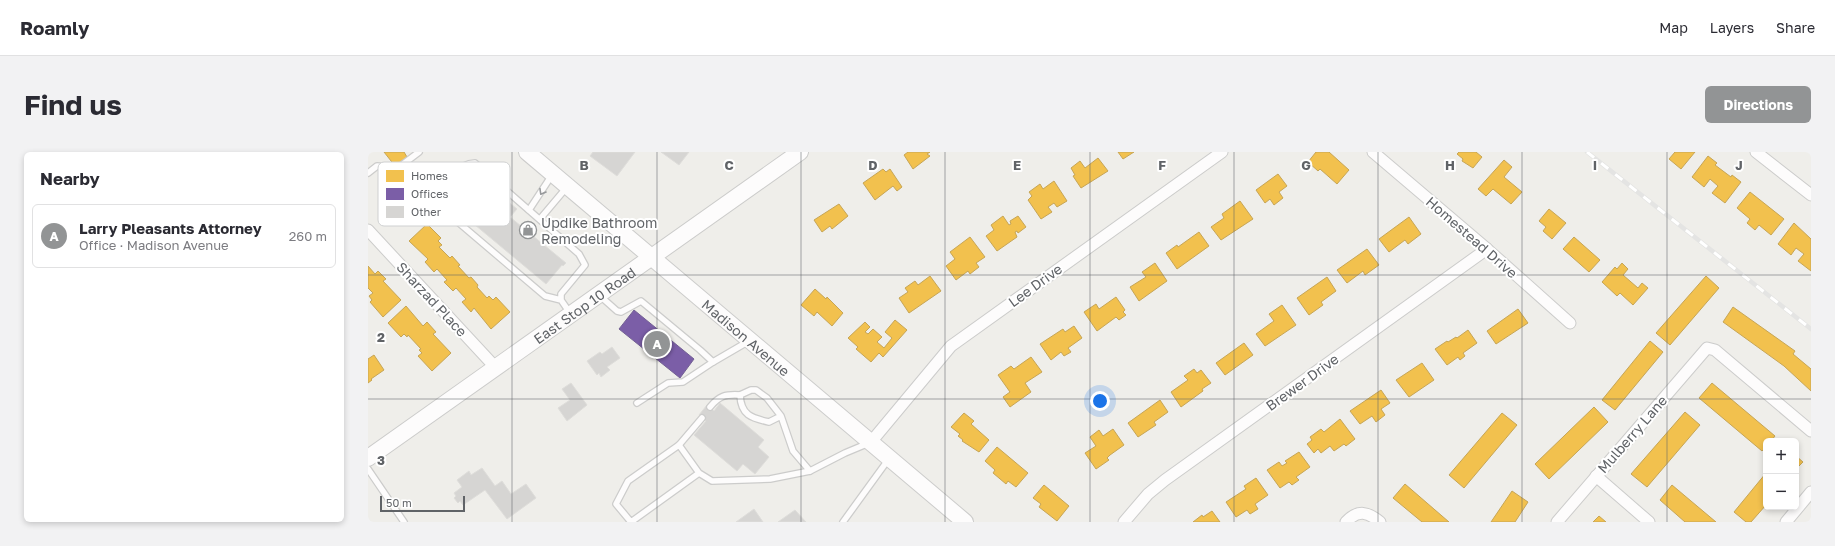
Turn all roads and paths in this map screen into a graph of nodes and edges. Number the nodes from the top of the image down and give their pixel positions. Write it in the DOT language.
graph roads {
  1 [pos="419,152"];
  2 [pos="527,152"];
  3 [pos="800,152"];
  4 [pos="1222,152"];
  5 [pos="1373,152"];
  6 [pos="1756,152"];
  7 [pos="406,162"];
  8 [pos="378,166"];
  9 [pos="368,173"];
  10 [pos="552,173"];
  11 [pos="568,186"];
  12 [pos="510,193"];
  13 [pos="1811,195"];
  14 [pos="530,210"];
  15 [pos="540,219"];
  16 [pos="462,226"];
  17 [pos="368,230"];
  18 [pos="1488,249"];
  19 [pos="653,257"];
  20 [pos="599,295"];
  21 [pos="561,300"];
  22 [pos="572,314"];
  23 [pos="1570,323"];
  24 [pos="751,340"];
  25 [pos="713,362"];
  26 [pos="496,368"];
  27 [pos="740,395"];
  28 [pos="637,404"];
  29 [pos="710,408"];
  30 [pos="781,416"];
  31 [pos="702,418"];
  32 [pos="1811,431"];
  33 [pos="871,442"];
  34 [pos="679,445"];
  35 [pos="368,458"];
  36 [pos="890,458"];
  37 [pos="368,469"];
  38 [pos="810,471"];
  39 [pos="699,473"];
  40 [pos="1596,476"];
  41 [pos="1811,492"];
  42 [pos="404,522"];
  43 [pos="843,522"];
  44 [pos="965,522"];
  45 [pos="1124,522"];
  46 [pos="1346,522"];
  47 [pos="1380,522"];
  48 [pos="1557,522"];
  49 [pos="1649,522"];
  50 [pos="1786,522"];
  1 -- 7 [label="lane"];
  2 -- 10 [label="main road, Madison Avenue"];
  3 -- 19 [label="main road, East Stop 10 Road"];
  4 -- 33 [label="street, Lee Drive"];
  5 -- 18 [label="street, Homestead Drive"];
  6 -- 13 [label="street"];
  8 -- 9 [label="lane"];
  10 -- 11 [label="main road, Madison Avenue"];
  10 -- 14 [label="lane, one-way"];
  11 -- 15 [label="lane"];
  11 -- 19 [label="main road, Madison Avenue"];
  12 -- 14 [label="lane"];
  14 -- 15 [label="lane"];
  15 -- 21 [label="lane"];
  16 -- 21 [label="lane"];
  17 -- 26 [label="street, Sharzad Place"];
  18 -- 23 [label="street, Homestead Drive"];
  18 -- 45 [label="street, Brewer Drive"];
  19 -- 20 [label="main road, East Stop 10 Road"];
  19 -- 24 [label="main road, Madison Avenue"];
  20 -- 22 [label="main road, East Stop 10 Road"];
  20 -- 25 [label="lane"];
  21 -- 22 [label="lane"];
  22 -- 26 [label="main road, East Stop 10 Road"];
  24 -- 25 [label="lane"];
  24 -- 33 [label="main road, Madison Avenue"];
  25 -- 28 [label="lane"];
  26 -- 35 [label="main road, East Stop 10 Road"];
  27 -- 29 [label="lane"];
  27 -- 30 [label="lane"];
  27 -- 30 [label="lane"];
  30 -- 38 [label="lane"];
  31 -- 34 [label="lane"];
  32 -- 40 [label="street, Mulberry Lane"];
  33 -- 36 [label="main road, Madison Avenue"];
  33 -- 38 [label="lane"];
  34 -- 39 [label="lane"];
  34 -- 39 [label="lane"];
  36 -- 43 [label="lane"];
  36 -- 44 [label="main road, Madison Avenue"];
  37 -- 42 [label="lane"];
  38 -- 39 [label="lane"];
  40 -- 48 [label="street, Mulberry Lane"];
  40 -- 49 [label="street"];
  41 -- 50 [label="street"];
  46 -- 47 [label="street"];
}
